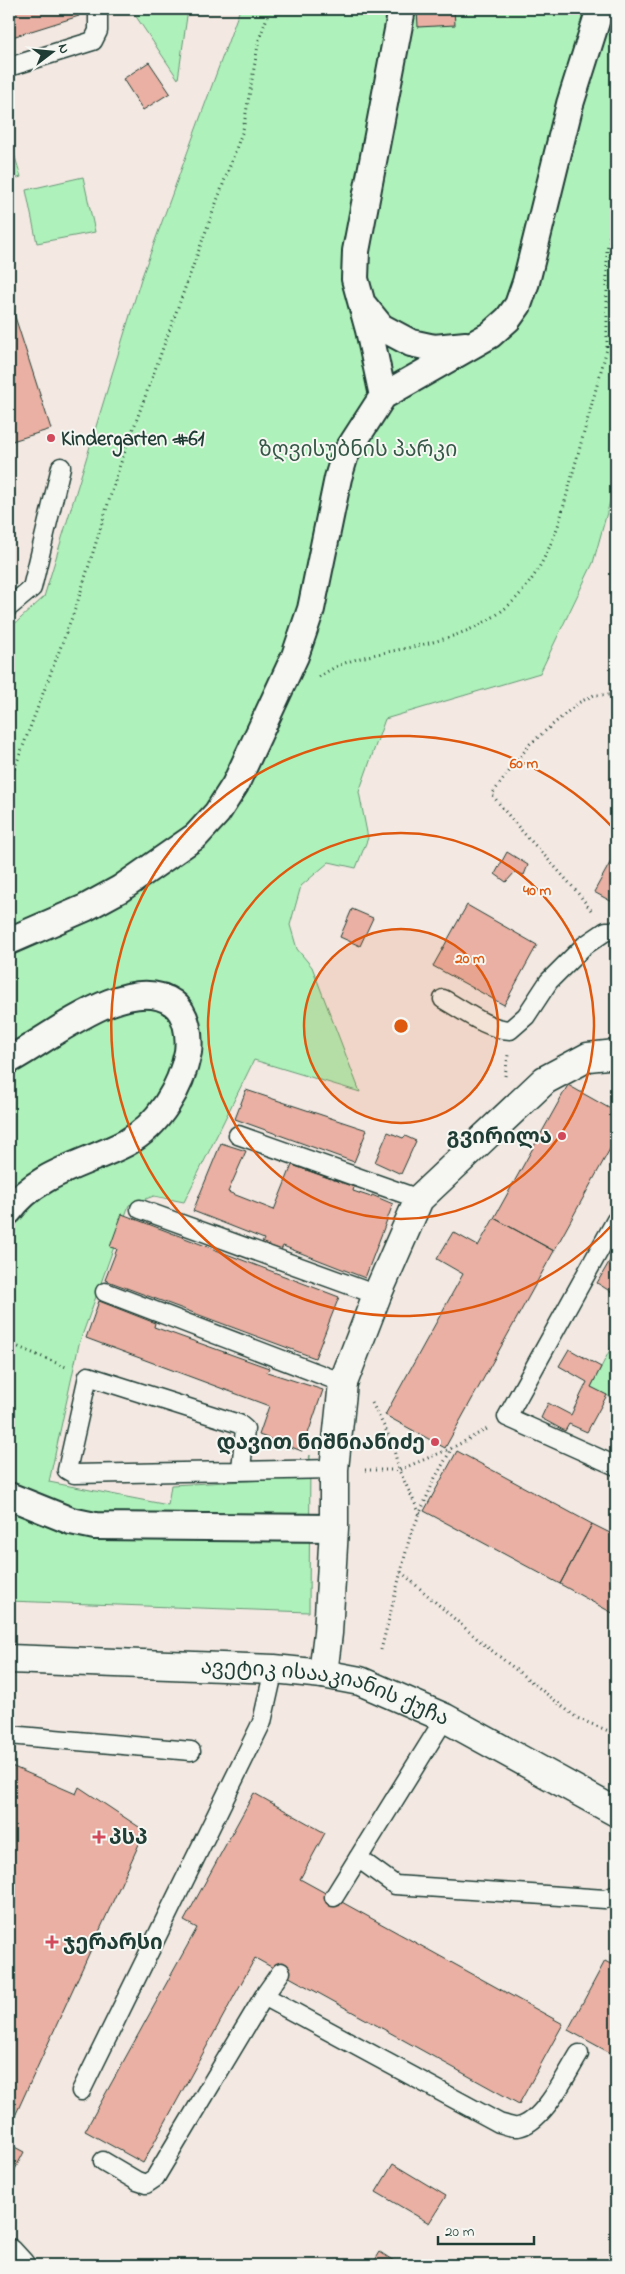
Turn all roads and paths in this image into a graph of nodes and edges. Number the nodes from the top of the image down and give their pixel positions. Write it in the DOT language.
graph roads {
  1 [pos="98,9"];
  2 [pos="270,9"];
  3 [pos="402,9"];
  4 [pos="600,9"];
  5 [pos="9,67"];
  6 [pos="616,202"];
  7 [pos="361,302"];
  8 [pos="474,344"];
  9 [pos="383,396"];
  10 [pos="61,467"];
  11 [pos="9,607"];
  12 [pos="278,694"];
  13 [pos="616,695"];
  14 [pos="9,783"];
  15 [pos="583,898"];
  16 [pos="616,931"];
  17 [pos="9,941"];
  18 [pos="443,1000"];
  19 [pos="616,1054"];
  20 [pos="9,1060"];
  21 [pos="238,1135"];
  22 [pos="419,1199"];
  23 [pos="140,1209"];
  24 [pos="9,1211"];
  25 [pos="616,1220"];
  26 [pos="105,1292"];
  27 [pos="377,1295"];
  28 [pos="9,1343"];
  29 [pos="88,1376"];
  30 [pos="343,1383"];
  31 [pos="371,1399"];
  32 [pos="507,1417"];
  33 [pos="452,1448"];
  34 [pos="616,1466"];
  35 [pos="241,1469"];
  36 [pos="334,1469"];
  37 [pos="399,1470"];
  38 [pos="9,1496"];
  39 [pos="420,1514"];
  40 [pos="334,1528"];
  41 [pos="401,1572"];
  42 [pos="380,1650"];
  43 [pos="9,1659"];
  44 [pos="274,1669"];
  45 [pos="323,1674"];
  46 [pos="445,1718"];
  47 [pos="616,1734"];
  48 [pos="9,1735"];
  49 [pos="191,1751"];
  50 [pos="616,1812"];
  51 [pos="358,1858"];
  52 [pos="616,1896"];
  53 [pos="334,1898"];
  54 [pos="281,1972"];
  55 [pos="264,1996"];
  56 [pos="579,2054"];
  57 [pos="82,2091"];
  58 [pos="103,2160"];
  59 [pos="9,2253"];
  60 [pos="20,2265"];
  1 -- 5 [label="lane"];
  2 -- 14 [label="path"];
  3 -- 7 [label="street"];
  4 -- 8 [label="street"];
  6 -- 12 [label="path"];
  7 -- 8 [label="street"];
  7 -- 9 [label="street"];
  8 -- 9 [label="street"];
  9 -- 12 [label="street"];
  10 -- 11 [label="lane"];
  12 -- 17 [label="street"];
  13 -- 15 [label="path"];
  16 -- 18 [label="lane"];
  19 -- 22 [label="street"];
  20 -- 24 [label="street"];
  21 -- 22 [label="lane"];
  22 -- 27 [label="street"];
  23 -- 27 [label="lane"];
  25 -- 32 [label="lane"];
  26 -- 30 [label="lane"];
  27 -- 30 [label="street"];
  28 -- 29 [label="path"];
  29 -- 35 [label="lane"];
  29 -- 35 [label="lane"];
  30 -- 36 [label="street"];
  31 -- 37 [label="path"];
  32 -- 33 [label="path"];
  32 -- 34 [label="lane"];
  33 -- 37 [label="path"];
  33 -- 39 [label="path"];
  35 -- 36 [label="lane"];
  36 -- 37 [label="path"];
  36 -- 40 [label="street"];
  37 -- 39 [label="path"];
  38 -- 40 [label="street"];
  39 -- 41 [label="path"];
  40 -- 45 [label="street"];
  41 -- 42 [label="path"];
  41 -- 47 [label="path"];
  43 -- 44 [label="street, ავეტიკ ისააკიანის ქუჩა"];
  44 -- 45 [label="street, ავეტიკ ისააკიანის ქუჩა"];
  44 -- 57 [label="lane"];
  45 -- 46 [label="street, ავეტიკ ისააკიანის ქუჩა"];
  46 -- 50 [label="street, ავეტიკ ისააკიანის ქუჩა"];
  46 -- 51 [label="lane"];
  48 -- 49 [label="lane"];
  51 -- 52 [label="lane"];
  51 -- 53 [label="lane"];
  54 -- 55 [label="lane"];
  55 -- 56 [label="lane"];
  55 -- 58 [label="lane"];
  59 -- 60 [label="street"];
}
